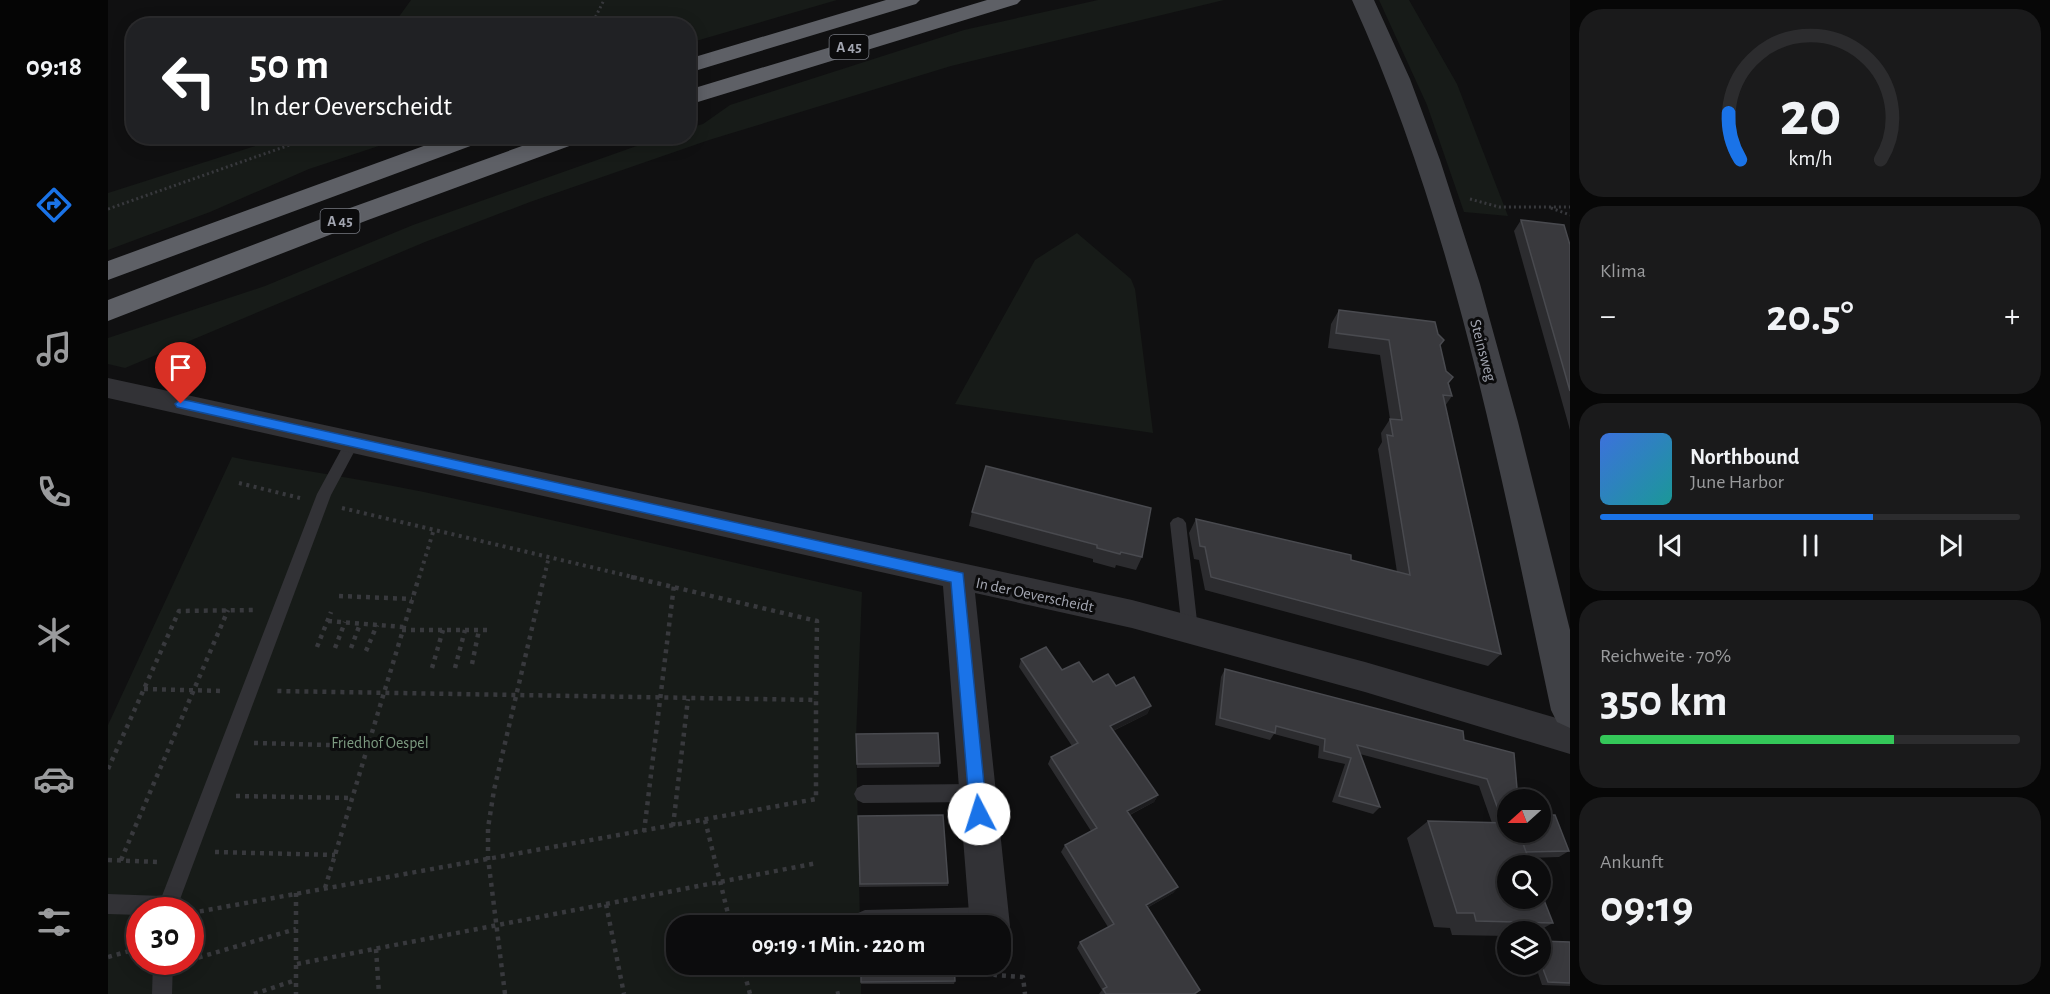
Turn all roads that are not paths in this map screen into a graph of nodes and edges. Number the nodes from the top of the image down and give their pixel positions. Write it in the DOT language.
graph roads {
  1 [pos="909,0"];
  2 [pos="1010,0"];
  3 [pos="1363,0"];
  4 [pos="696,64"];
  5 [pos="696,95"];
  6 [pos="453,144"];
  7 [pos="552,144"];
  8 [pos="108,271"];
  9 [pos="108,311"];
  10 [pos="108,388"];
  11 [pos="353,441"];
  12 [pos="1178,523"];
  13 [pos="958,577"];
  14 [pos="1190,630"];
  15 [pos="1570,710"];
  16 [pos="1570,738"];
  17 [pos="977,793"];
  18 [pos="864,794"];
  19 [pos="170,897"];
  20 [pos="108,904"];
  21 [pos="126,905"];
  22 [pos="988,915"];
  23 [pos="163,975"];
  24 [pos="162,994"];
  1 -- 4 [label="highway, A 45"];
  2 -- 5 [label="highway, A 45"];
  3 -- 15 [label="main road, Steinsweg"];
  6 -- 8 [label="highway, A 45"];
  7 -- 9 [label="highway, A 45"];
  10 -- 11 [label="street, In der Oeverscheidt"];
  11 -- 13 [label="street, In der Oeverscheidt"];
  11 -- 19 [label="lane"];
  12 -- 14 [label="lane"];
  13 -- 14 [label="street, In der Oeverscheidt"];
  13 -- 17 [label="street"];
  14 -- 16 [label="street, In der Oeverscheidt"];
  17 -- 18 [label="lane"];
  17 -- 22 [label="street"];
  20 -- 21 [label="lane"];
  23 -- 24 [label="lane"];
}
